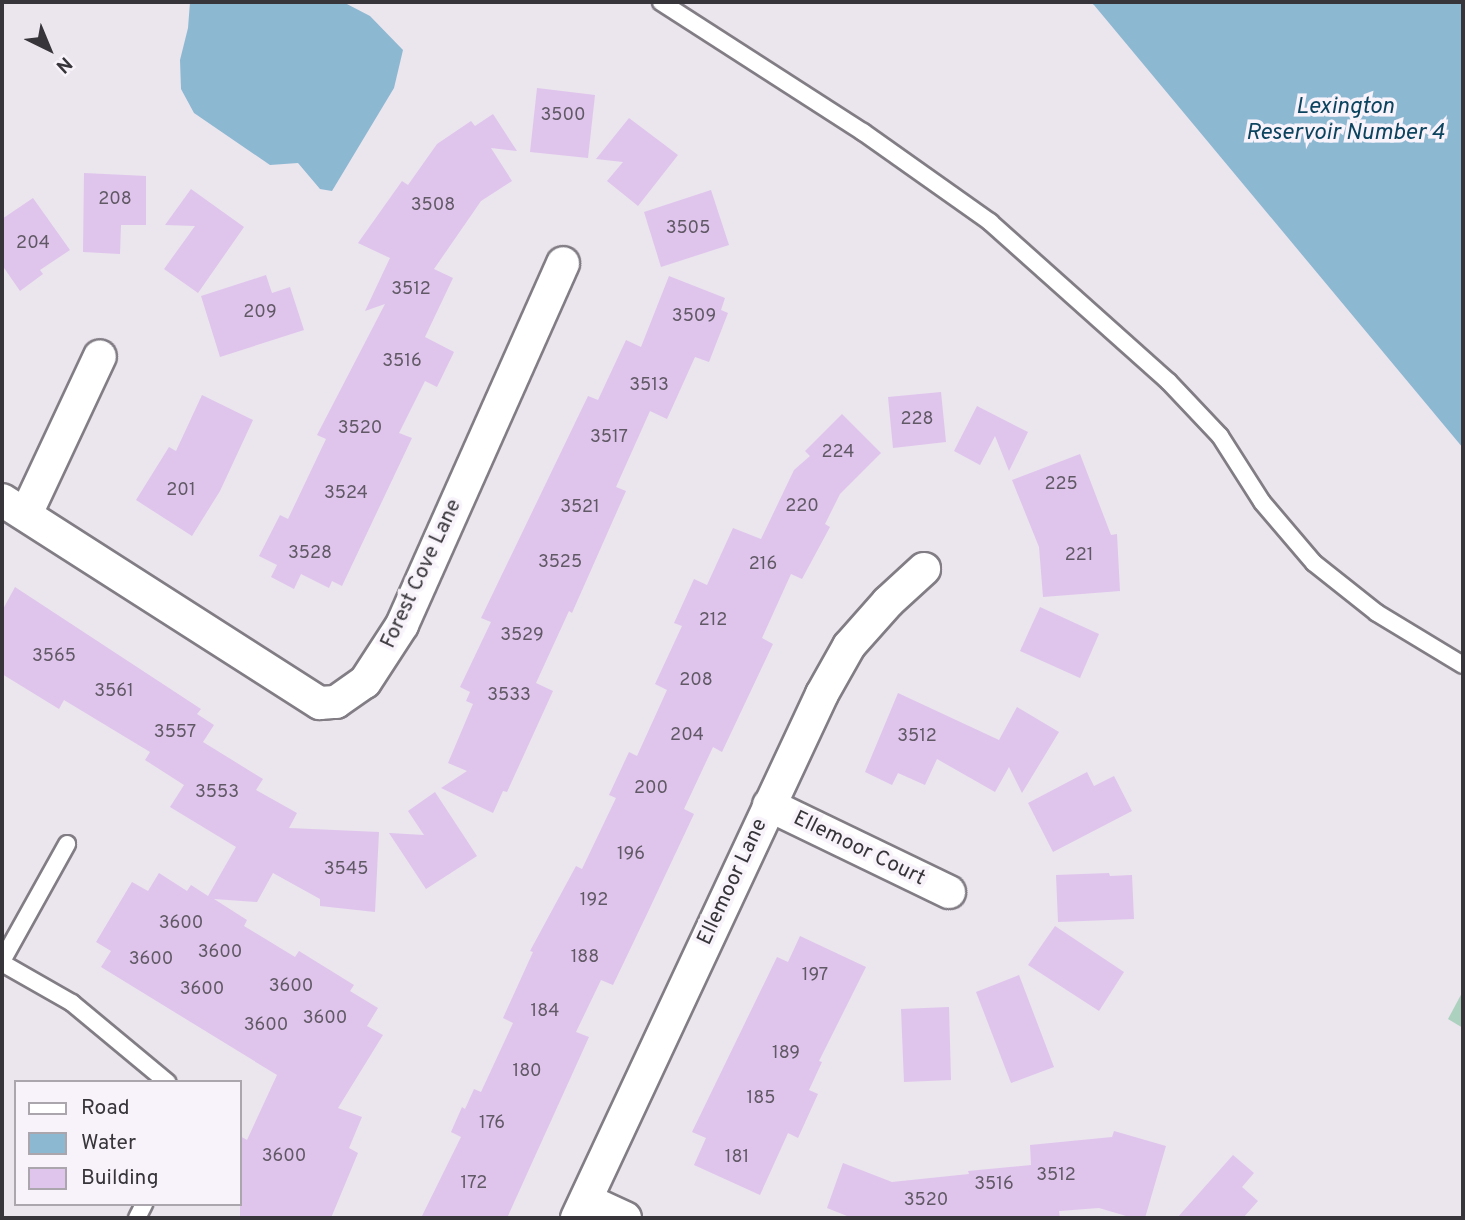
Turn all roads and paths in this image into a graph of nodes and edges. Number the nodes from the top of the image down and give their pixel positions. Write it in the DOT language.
graph roads {
  1 [pos="661,2"];
  2 [pos="563,263"];
  3 [pos="100,356"];
  4 [pos="14,507"];
  5 [pos="924,569"];
  6 [pos="1463,665"];
  7 [pos="769,805"];
  8 [pos="67,844"];
  9 [pos="949,892"];
  10 [pos="2,962"];
  11 [pos="165,1080"];
  12 [pos="582,1209"];
  13 [pos="625,1218"];
  1 -- 6 [label="lane"];
  2 -- 4 [label="street, Forest Cove Lane"];
  3 -- 4 [label="street"];
  5 -- 7 [label="street, Ellemoor Lane"];
  7 -- 9 [label="street, Ellemoor Court"];
  7 -- 12 [label="street, Ellemoor Lane"];
  8 -- 10 [label="lane"];
  10 -- 11 [label="lane"];
  12 -- 13 [label="street"];
}
